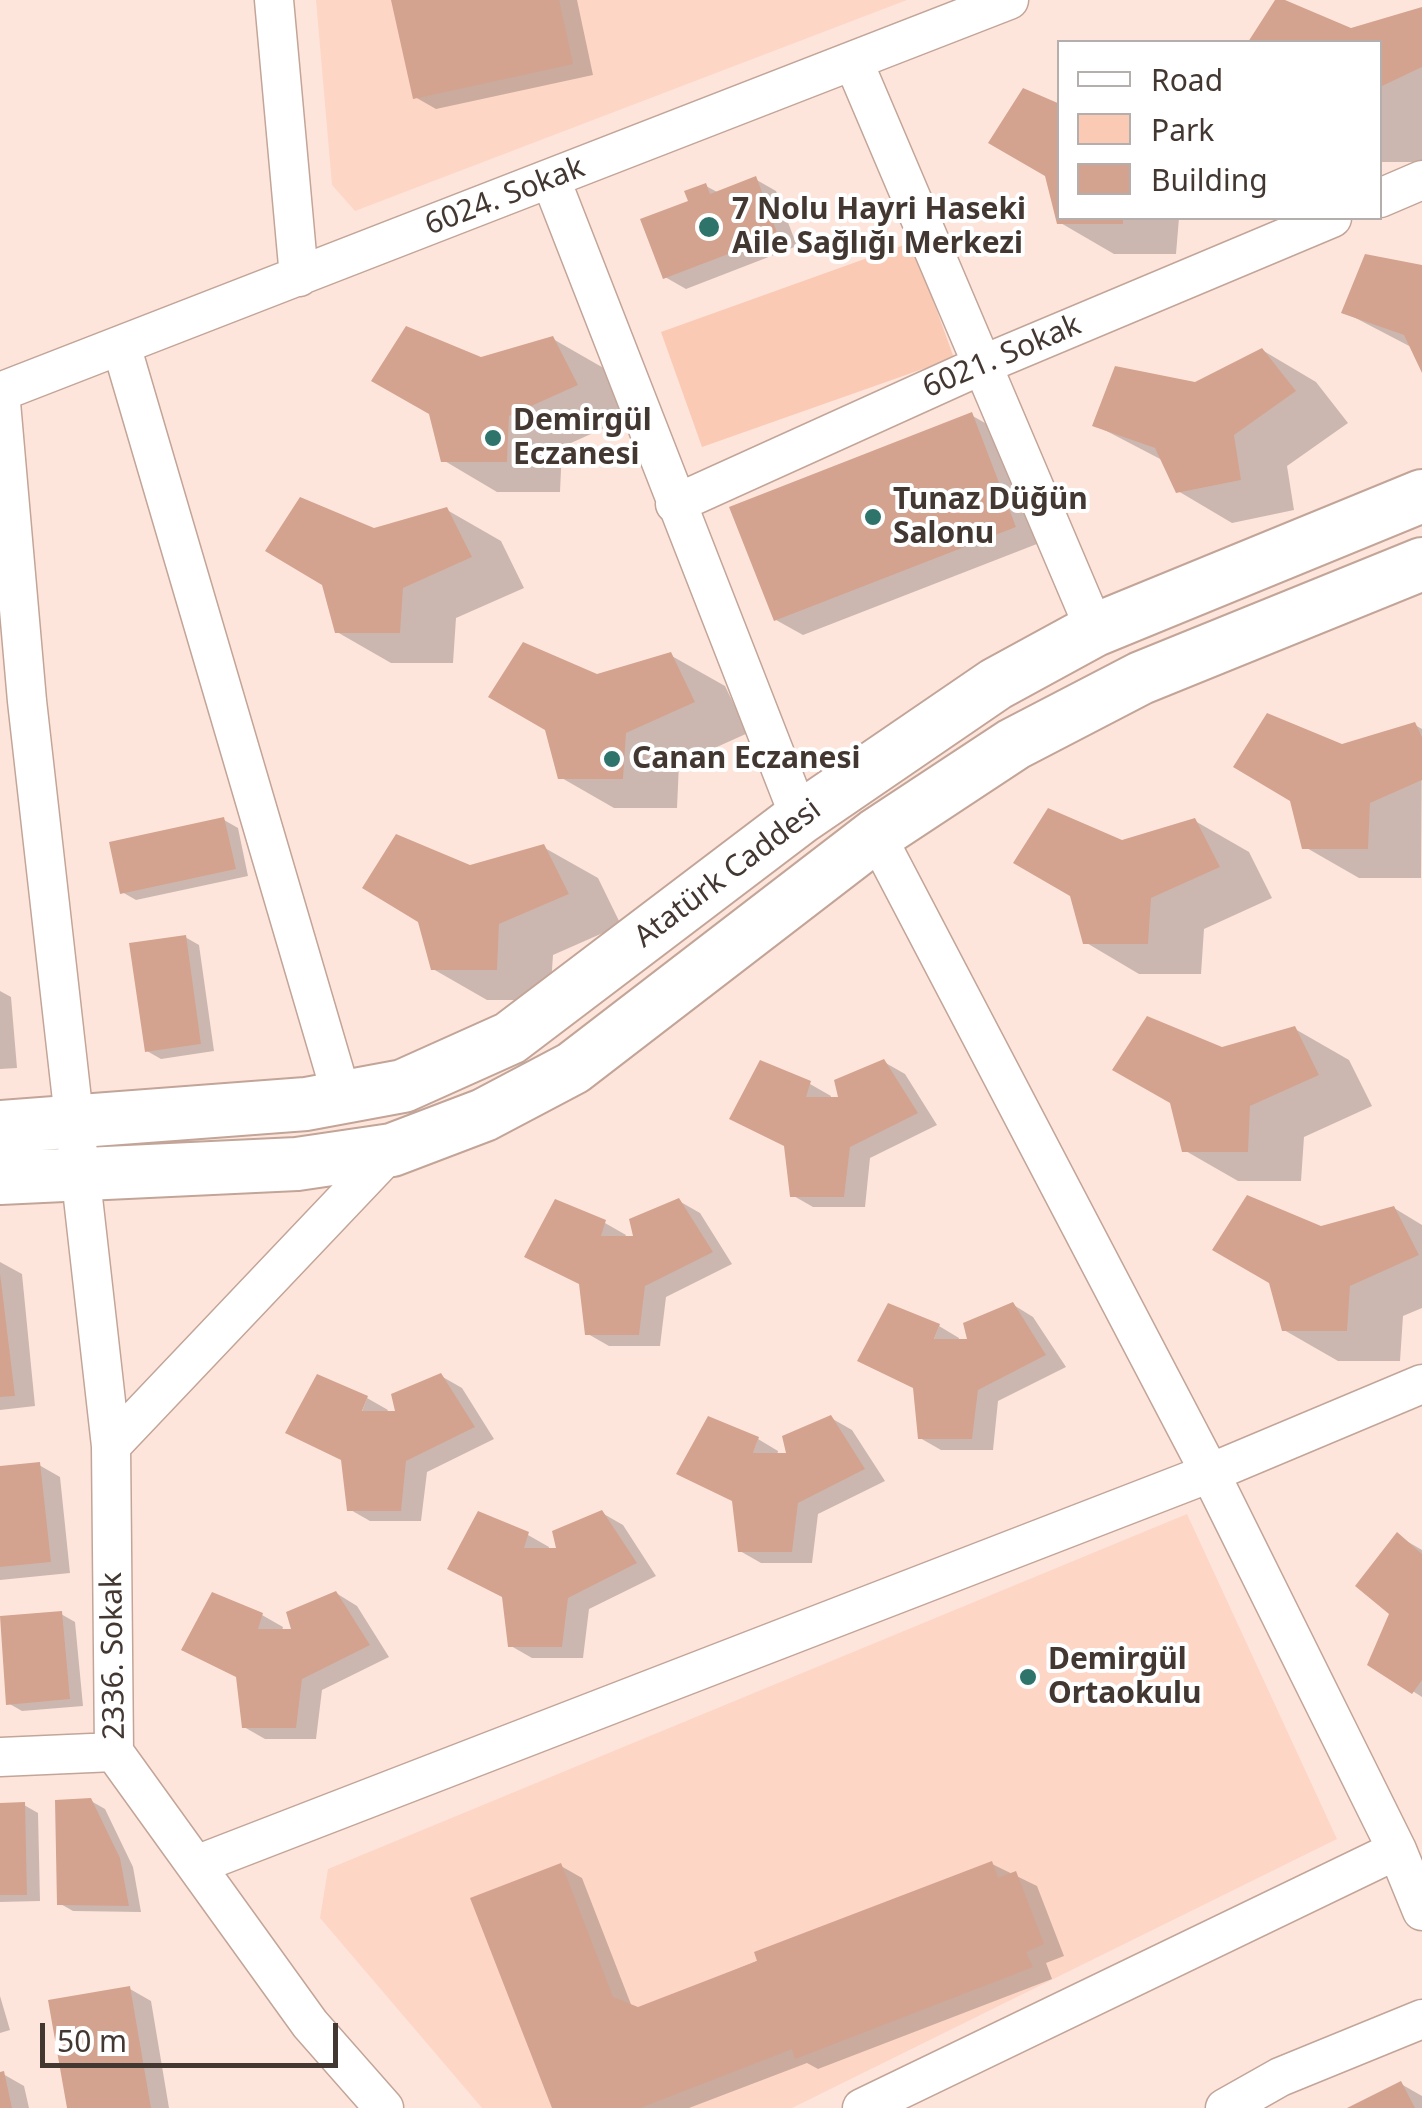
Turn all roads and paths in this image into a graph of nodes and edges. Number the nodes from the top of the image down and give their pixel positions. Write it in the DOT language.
graph roads {
  1 [pos="274,0"];
  2 [pos="1009,0"];
  3 [pos="854,63"];
  4 [pos="551,180"];
  5 [pos="1422,180"];
  6 [pos="1382,197"];
  7 [pos="1327,220"];
  8 [pos="299,277"];
  9 [pos="121,345"];
  10 [pos="982,365"];
  11 [pos="0,391"];
  12 [pos="1422,496"];
  13 [pos="675,504"];
  14 [pos="1422,564"];
  15 [pos="1095,630"];
  16 [pos="13,701"];
  17 [pos="800,818"];
  18 [pos="876,835"];
  19 [pos="342,1097"];
  20 [pos="73,1123"];
  21 [pos="0,1127"];
  22 [pos="392,1150"];
  23 [pos="80,1175"];
  24 [pos="0,1178"];
  25 [pos="1422,1384"];
  26 [pos="111,1446"];
  27 [pos="1210,1473"];
  28 [pos="114,1752"];
  29 [pos="0,1757"];
  30 [pos="1397,1850"];
  31 [pos="196,1865"];
  32 [pos="1422,1912"];
  33 [pos="1422,2019"];
  34 [pos="1287,2093"];
  35 [pos="384,2108"];
  36 [pos="862,2108"];
  37 [pos="1225,2108"];
  1 -- 8 [label="street"];
  2 -- 3 [label="street, 6024. Sokak"];
  3 -- 4 [label="street, 6024. Sokak"];
  3 -- 10 [label="street"];
  4 -- 8 [label="street, 6024. Sokak"];
  4 -- 13 [label="street"];
  5 -- 6 [label="street"];
  7 -- 10 [label="street, 6021. Sokak"];
  8 -- 9 [label="street, 6024. Sokak"];
  9 -- 11 [label="street, 6024. Sokak"];
  9 -- 19 [label="street"];
  10 -- 13 [label="street, 6021. Sokak"];
  10 -- 15 [label="street"];
  11 -- 16 [label="street, 2336. Sokak"];
  12 -- 15 [label="main road, Atatürk Caddesi"];
  13 -- 17 [label="street"];
  14 -- 18 [label="main road, Atatürk Caddesi"];
  15 -- 17 [label="main road, Atatürk Caddesi"];
  16 -- 20 [label="street, 2336. Sokak"];
  17 -- 19 [label="main road, Atatürk Caddesi"];
  18 -- 22 [label="main road, Atatürk Caddesi"];
  18 -- 27 [label="street"];
  19 -- 20 [label="main road, Atatürk Caddesi"];
  20 -- 21 [label="main road, Atatürk Caddesi"];
  20 -- 23 [label="street, 2336. Sokak"];
  22 -- 23 [label="main road, Atatürk Caddesi"];
  22 -- 26 [label="street"];
  23 -- 24 [label="main road, Atatürk Caddesi"];
  23 -- 26 [label="street, 2336. Sokak"];
  25 -- 27 [label="street"];
  26 -- 28 [label="street, 2336. Sokak"];
  27 -- 30 [label="street"];
  27 -- 31 [label="street"];
  28 -- 29 [label="street"];
  28 -- 31 [label="street, 2336. Sokak"];
  30 -- 32 [label="street"];
  30 -- 36 [label="street"];
  31 -- 35 [label="street, 2336. Sokak"];
  33 -- 34 [label="street"];
  34 -- 37 [label="street"];
}
